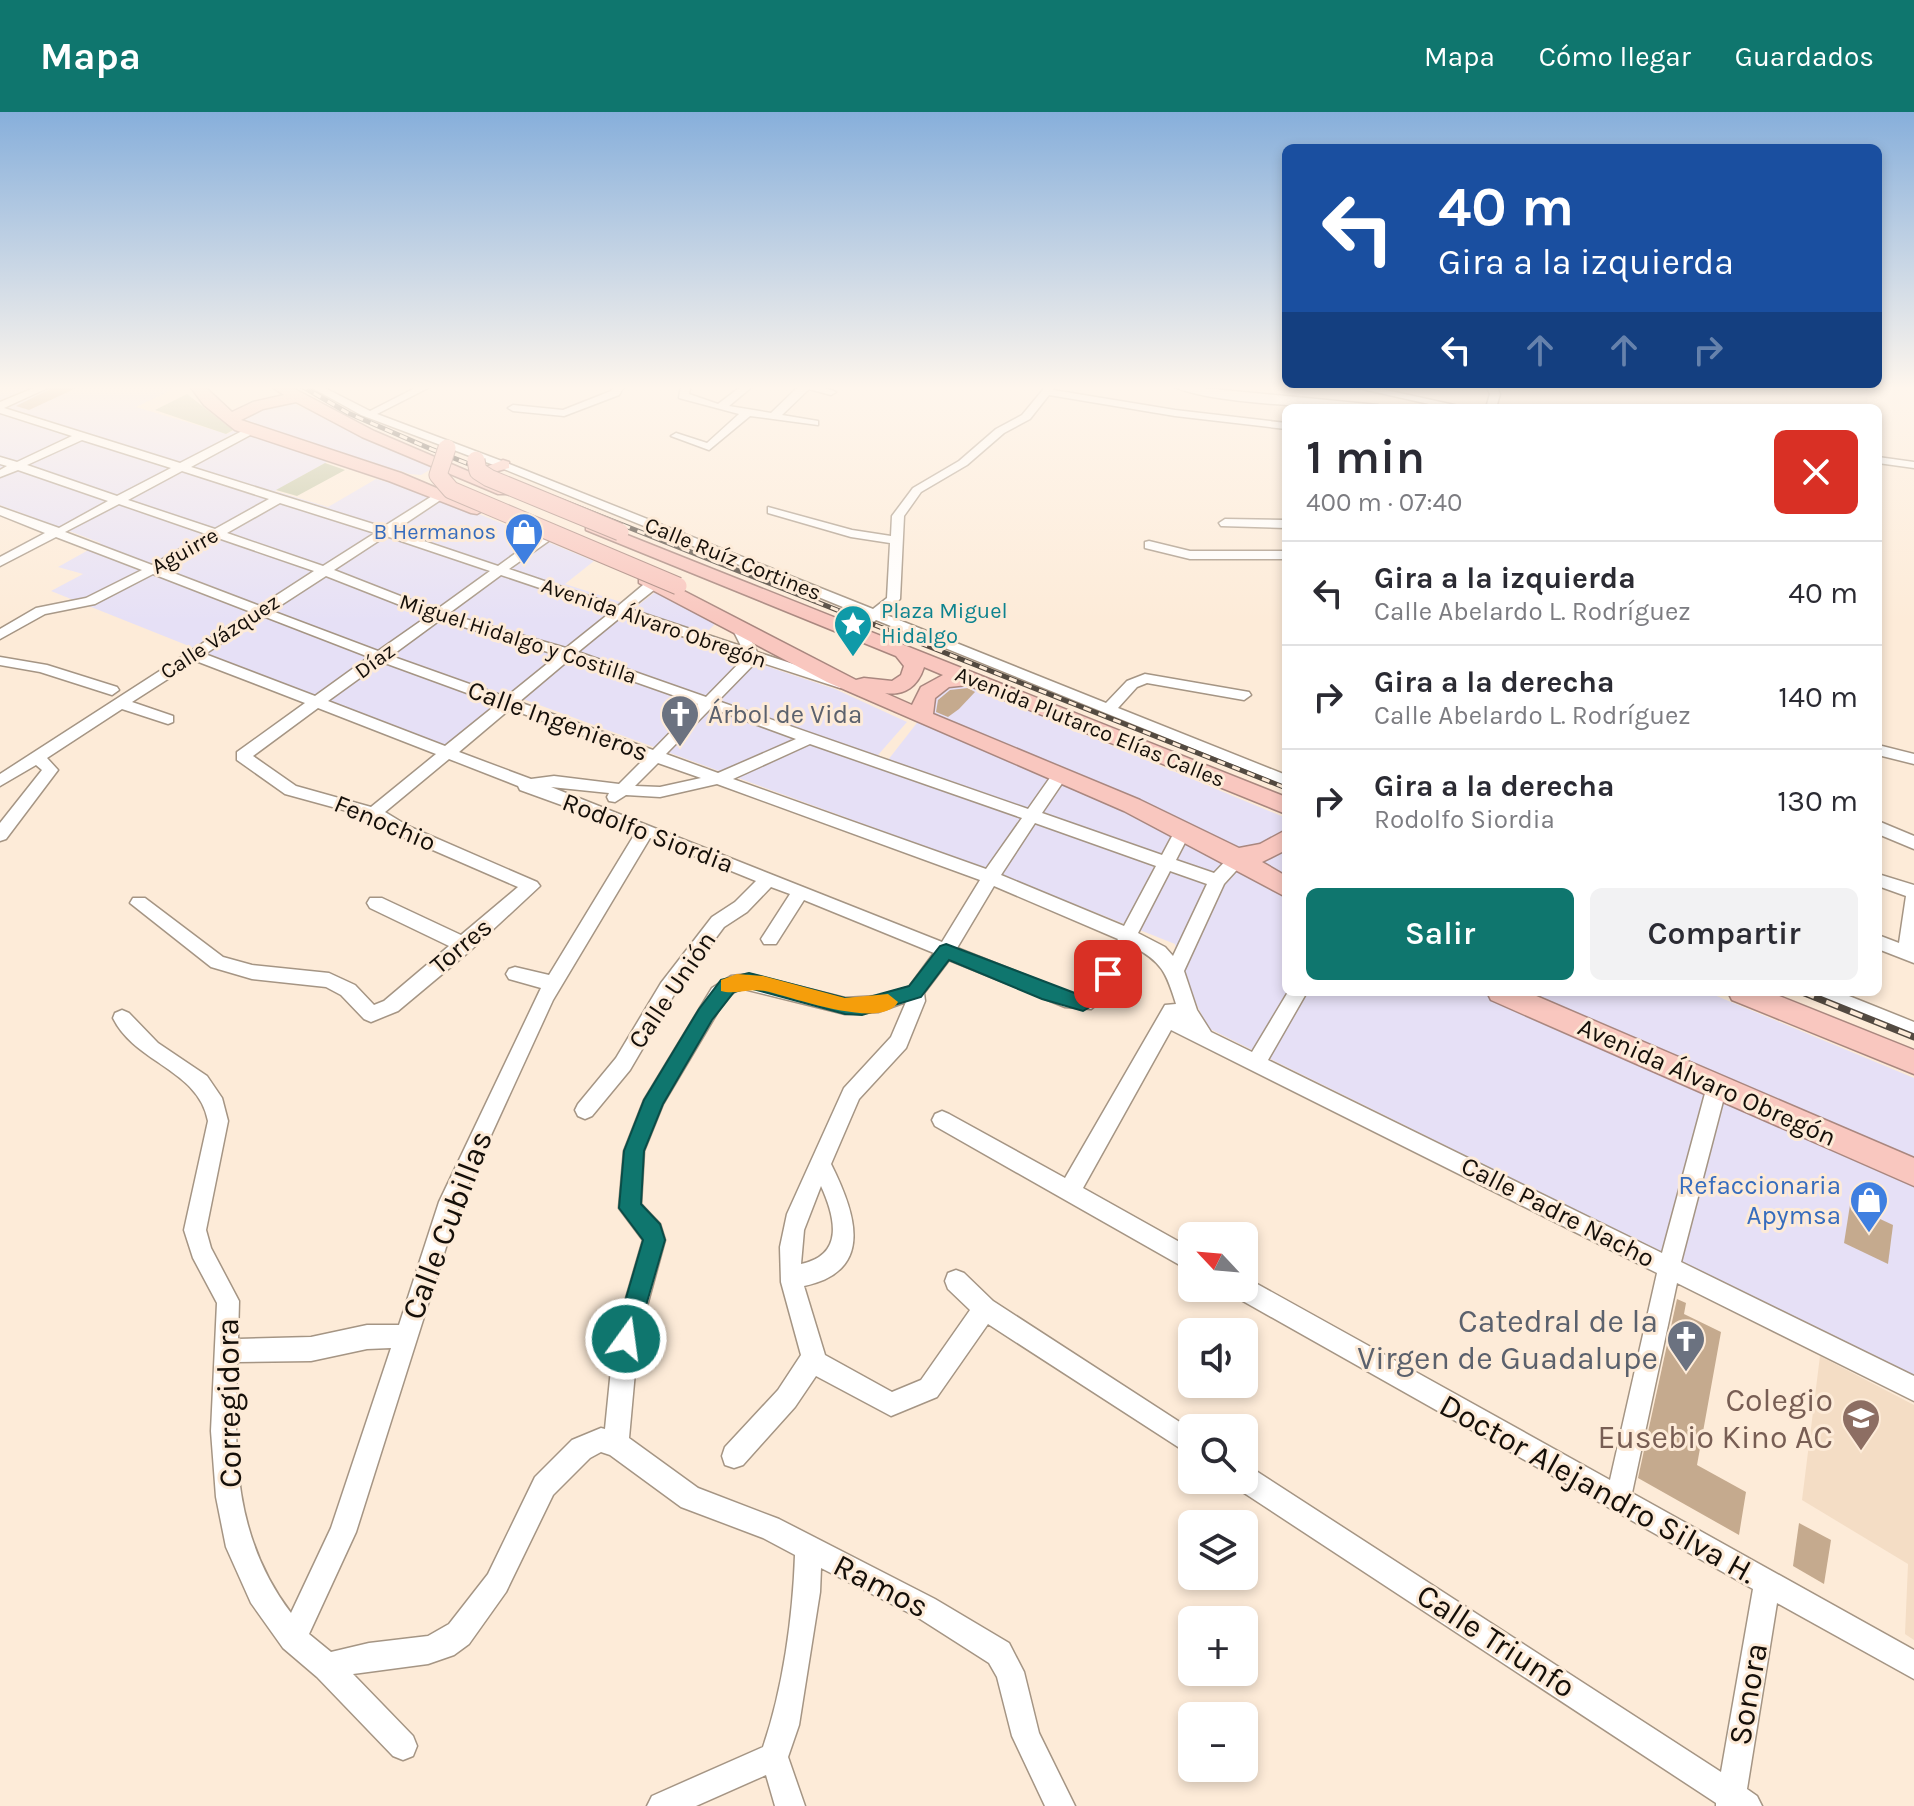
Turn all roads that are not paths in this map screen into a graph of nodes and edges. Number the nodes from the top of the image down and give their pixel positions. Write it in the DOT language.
graph roads {
  1 [pos="11,464"];
  2 [pos="21,464"];
  3 [pos="171,464"];
  4 [pos="187,464"];
  5 [pos="354,464"];
  6 [pos="437,464"];
  7 [pos="439,464"];
  8 [pos="456,464"];
  9 [pos="467,464"];
  10 [pos="478,464"];
  11 [pos="484,464"];
  12 [pos="487,464"];
  13 [pos="488,464"];
  14 [pos="961,464"];
  15 [pos="17,466"];
  16 [pos="181,467"];
  17 [pos="444,467"];
  18 [pos="0,474"];
  19 [pos="395,477"];
  20 [pos="422,487"];
  21 [pos="503,490"];
  22 [pos="278,499"];
  23 [pos="116,500"];
  24 [pos="475,508"];
  25 [pos="772,510"];
  26 [pos="0,511"];
  27 [pos="1225,523"];
  28 [pos="1282,524"];
  29 [pos="61,530"];
  30 [pos="385,532"];
  31 [pos="217,534"];
  32 [pos="546,537"];
  33 [pos="895,540"];
  34 [pos="1149,545"];
  35 [pos="1282,555"];
  36 [pos="0,562"];
  37 [pos="682,562"];
  38 [pos="154,569"];
  39 [pos="323,570"];
  40 [pos="497,570"];
  41 [pos="654,583"];
  42 [pos="700,603"];
  43 [pos="622,611"];
  44 [pos="260,612"];
  45 [pos="437,615"];
  46 [pos="874,617"];
  47 [pos="738,626"];
  48 [pos="855,631"];
  49 [pos="0,635"];
  50 [pos="776,647"];
  51 [pos="902,650"];
  52 [pos="570,654"];
  53 [pos="194,655"];
  54 [pos="381,657"];
  55 [pos="753,657"];
  56 [pos="1,660"];
  57 [pos="972,679"];
  58 [pos="862,691"];
  59 [pos="1244,695"];
  60 [pos="116,696"];
  61 [pos="318,703"];
  62 [pos="510,703"];
  63 [pos="708,703"];
  64 [pos="1107,710"];
  65 [pos="922,717"];
  66 [pos="168,719"];
  67 [pos="810,738"];
  68 [pos="1882,751"];
  69 [pos="447,755"];
  70 [pos="242,756"];
  71 [pos="654,756"];
  72 [pos="35,758"];
  73 [pos="1914,759"];
  74 [pos="1059,776"];
  75 [pos="722,778"];
  76 [pos="1282,779"];
  77 [pos="0,781"];
  78 [pos="526,786"];
  79 [pos="620,791"];
  80 [pos="374,813"];
  81 [pos="599,813"];
  82 [pos="1033,815"];
  83 [pos="1282,823"];
  84 [pos="1282,825"];
  85 [pos="1184,829"];
  86 [pos="1882,829"];
  87 [pos="645,832"];
  88 [pos="0,835"];
  89 [pos="1914,843"];
  90 [pos="1239,857"];
  91 [pos="1166,864"];
  92 [pos="990,877"];
  93 [pos="768,879"];
  94 [pos="1217,881"];
  95 [pos="1882,882"];
  96 [pos="1282,885"];
  97 [pos="531,886"];
  98 [pos="800,892"];
  99 [pos="1914,894"];
  100 [pos="139,903"];
  101 [pos="376,903"];
  102 [pos="1129,936"];
  103 [pos="770,939"];
  104 [pos="1882,944"];
  105 [pos="465,945"];
  106 [pos="946,951"];
  107 [pos="1911,955"];
  108 [pos="1175,971"];
  109 [pos="515,974"];
  110 [pos="552,983"];
  111 [pos="915,992"];
  112 [pos="1180,993"];
  113 [pos="1296,996"];
  114 [pos="1509,996"];
  115 [pos="1751,996"];
  116 [pos="1829,996"];
  117 [pos="122,1018"];
  118 [pos="1167,1019"];
  119 [pos="1914,1030"];
  120 [pos="1203,1035"];
  121 [pos="1257,1061"];
  122 [pos="1914,1062"];
  123 [pos="1717,1086"];
  124 [pos="585,1110"];
  125 [pos="942,1120"];
  126 [pos="821,1164"];
  127 [pos="1914,1172"];
  128 [pos="1069,1192"];
  129 [pos="1178,1253"];
  130 [pos="1669,1268"];
  131 [pos="793,1277"];
  132 [pos="956,1281"];
  133 [pos="1258,1297"];
  134 [pos="985,1309"];
  135 [pos="405,1336"];
  136 [pos="224,1351"];
  137 [pos="812,1361"];
  138 [pos="1914,1389"];
  139 [pos="1178,1435"];
  140 [pos="616,1444"];
  141 [pos="734,1456"];
  142 [pos="1258,1487"];
  143 [pos="1618,1499"];
  144 [pos="808,1548"];
  145 [pos="1767,1583"];
  146 [pos="293,1638"];
  147 [pos="1914,1665"];
  148 [pos="327,1667"];
  149 [pos="403,1746"];
  150 [pos="774,1757"];
  151 [pos="1736,1803"];
  152 [pos="662,1806"];
  153 [pos="790,1806"];
  154 [pos="1060,1806"];
  1 -- 15 [label="street, Miguel Hidalgo y Costilla"];
  2 -- 15 [label="street"];
  3 -- 16 [label="street, Avenida Álvaro Obregón"];
  4 -- 16 [label="street"];
  5 -- 19 [label="highway"];
  6 -- 17 [label="highway, Avenida Plutarco Elías Calles"];
  7 -- 17 [label="street, Calle Ruíz Cortines"];
  8 -- 37 [label="highway"];
  9 -- 17 [label="highway, Avenida Plutarco Elías Calles"];
  10 -- 20 [label="highway"];
  11 -- 21 [label="highway, Avenida Plutarco Elías Calles"];
  12 -- 37 [label="highway, bridge"];
  13 -- 46 [label="street, Calle Ruíz Cortines"];
  14 -- 33 [label="street"];
  15 -- 18 [label="street"];
  15 -- 23 [label="street, Miguel Hidalgo y Costilla"];
  16 -- 22 [label="street, Avenida Álvaro Obregón"];
  16 -- 23 [label="street"];
  17 -- 19 [label="highway"];
  17 -- 20 [label="highway"];
  17 -- 24 [label="highway"];
  17 -- 30 [label="street, Calle Vázquez"];
  17 -- 42 [label="highway, bridge"];
  19 -- 20 [label="highway"];
  21 -- 24 [label="highway"];
  21 -- 37 [label="highway, Avenida Plutarco Elías Calles"];
  22 -- 30 [label="street, Avenida Álvaro Obregón"];
  22 -- 31 [label="street, Aguirre"];
  23 -- 29 [label="street"];
  23 -- 31 [label="street, Miguel Hidalgo y Costilla"];
  24 -- 32 [label="highway"];
  25 -- 33 [label="street"];
  26 -- 29 [label="street, Calle Ingenieros"];
  27 -- 28 [label="street"];
  29 -- 36 [label="street"];
  29 -- 38 [label="street, Calle Ingenieros"];
  30 -- 39 [label="street, Calle Vázquez"];
  30 -- 40 [label="street, Avenida Álvaro Obregón"];
  31 -- 38 [label="street, Aguirre"];
  31 -- 39 [label="street, Miguel Hidalgo y Costilla"];
  32 -- 40 [label="street, Díaz"];
  32 -- 41 [label="highway"];
  33 -- 46 [label="street"];
  34 -- 35 [label="street"];
  37 -- 48 [label="highway, Avenida Plutarco Elías Calles"];
  38 -- 44 [label="street, Calle Ingenieros"];
  38 -- 49 [label="street, Aguirre"];
  39 -- 44 [label="street, Calle Vázquez"];
  39 -- 45 [label="street, Miguel Hidalgo y Costilla"];
  40 -- 43 [label="street, Avenida Álvaro Obregón"];
  40 -- 45 [label="street, Díaz"];
  41 -- 42 [label="highway"];
  41 -- 43 [label="street"];
  42 -- 47 [label="highway"];
  43 -- 52 [label="street"];
  43 -- 55 [label="street, Avenida Álvaro Obregón"];
  44 -- 53 [label="street, Calle Vázquez"];
  44 -- 54 [label="street, Calle Ingenieros"];
  45 -- 52 [label="street, Miguel Hidalgo y Costilla"];
  45 -- 54 [label="street, Díaz"];
  46 -- 48 [label="street"];
  46 -- 64 [label="street, Calle Ruíz Cortines"];
  47 -- 50 [label="highway"];
  47 -- 55 [label="street"];
  48 -- 51 [label="highway, Avenida Plutarco Elías Calles"];
  50 -- 51 [label="highway"];
  50 -- 58 [label="highway"];
  51 -- 57 [label="highway, Avenida Plutarco Elías Calles"];
  52 -- 62 [label="street"];
  52 -- 63 [label="street, Miguel Hidalgo y Costilla"];
  53 -- 60 [label="street, Calle Vázquez"];
  53 -- 61 [label="street, Rodolfo Siordia"];
  54 -- 61 [label="street, Díaz"];
  54 -- 62 [label="street, Calle Ingenieros"];
  55 -- 58 [label="street, Avenida Álvaro Obregón"];
  55 -- 63 [label="street"];
  56 -- 60 [label="street"];
  57 -- 65 [label="highway"];
  57 -- 83 [label="highway, Avenida Plutarco Elías Calles"];
  58 -- 65 [label="highway, Avenida Álvaro Obregón"];
  59 -- 64 [label="street"];
  60 -- 66 [label="street"];
  60 -- 72 [label="street, Calle Vázquez"];
  61 -- 69 [label="street, Rodolfo Siordia"];
  61 -- 70 [label="street, Díaz"];
  62 -- 69 [label="street"];
  62 -- 71 [label="street, Calle Ingenieros"];
  63 -- 67 [label="street, Miguel Hidalgo y Costilla"];
  63 -- 71 [label="street"];
  64 -- 76 [label="street, Calle Ruíz Cortines"];
  65 -- 74 [label="highway, Avenida Álvaro Obregón"];
  67 -- 75 [label="street"];
  67 -- 82 [label="street, Miguel Hidalgo y Costilla"];
  68 -- 73 [label="street"];
  69 -- 78 [label="street, Rodolfo Siordia"];
  69 -- 80 [label="street"];
  70 -- 80 [label="street, Fenochio"];
  71 -- 75 [label="street, Calle Ingenieros"];
  71 -- 79 [label="street"];
  72 -- 77 [label="street, Calle Vázquez"];
  72 -- 88 [label="street"];
  74 -- 82 [label="street"];
  74 -- 85 [label="highway, Avenida Álvaro Obregón"];
  75 -- 79 [label="street"];
  75 -- 92 [label="street, Calle Ingenieros"];
  78 -- 79 [label="street"];
  78 -- 81 [label="street, Rodolfo Siordia"];
  79 -- 81 [label="street"];
  80 -- 97 [label="street, Fenochio"];
  81 -- 87 [label="street, Rodolfo Siordia"];
  82 -- 91 [label="street, Miguel Hidalgo y Costilla"];
  82 -- 92 [label="street"];
  84 -- 90 [label="highway"];
  85 -- 90 [label="highway, Avenida Álvaro Obregón"];
  85 -- 91 [label="street"];
  86 -- 89 [label="street"];
  87 -- 93 [label="street, Rodolfo Siordia"];
  87 -- 110 [label="street, Calle Cubillas"];
  90 -- 94 [label="street"];
  90 -- 96 [label="highway, Avenida Álvaro Obregón"];
  91 -- 94 [label="street, Miguel Hidalgo y Costilla"];
  91 -- 102 [label="street"];
  92 -- 102 [label="street, Calle Ingenieros"];
  92 -- 106 [label="street"];
  93 -- 98 [label="street, Rodolfo Siordia"];
  93 -- 124 [label="street, Calle Unión"];
  94 -- 108 [label="street"];
  95 -- 99 [label="street"];
  97 -- 105 [label="street, Torres"];
  98 -- 103 [label="street"];
  98 -- 106 [label="street, Rodolfo Siordia"];
  99 -- 107 [label="street"];
  100 -- 105 [label="street, Torres"];
  101 -- 105 [label="street"];
  102 -- 106 [label="street, Rodolfo Siordia"];
  102 -- 108 [label="street, Calle Ingenieros"];
  104 -- 107 [label="street"];
  106 -- 111 [label="street"];
  108 -- 112 [label="street"];
  109 -- 110 [label="street"];
  110 -- 135 [label="street, Calle Cubillas"];
  111 -- 126 [label="street"];
  111 -- 140 [label="street"];
  112 -- 118 [label="street"];
  112 -- 120 [label="street"];
  113 -- 121 [label="street"];
  114 -- 123 [label="highway, Avenida Álvaro Obregón"];
  115 -- 122 [label="highway"];
  116 -- 119 [label="street"];
  117 -- 136 [label="street, Corregidora"];
  118 -- 120 [label="street"];
  118 -- 128 [label="street"];
  120 -- 121 [label="street, Calle Padre Nacho"];
  121 -- 130 [label="street, Calle Padre Nacho"];
  123 -- 127 [label="highway, Avenida Álvaro Obregón"];
  123 -- 130 [label="street"];
  125 -- 128 [label="street"];
  126 -- 131 [label="street"];
  126 -- 131 [label="street"];
  128 -- 129 [label="street"];
  130 -- 138 [label="street, Calle Padre Nacho"];
  130 -- 143 [label="street"];
  131 -- 137 [label="street"];
  132 -- 134 [label="street"];
  133 -- 143 [label="street, Doctor Alejandro Silva H."];
  134 -- 137 [label="street"];
  134 -- 139 [label="street"];
  135 -- 136 [label="street"];
  135 -- 146 [label="street, Calle Cubillas"];
  136 -- 146 [label="street, Corregidora"];
  137 -- 141 [label="street"];
  140 -- 144 [label="street, Ramos"];
  140 -- 148 [label="street"];
  142 -- 151 [label="street, Calle Triunfo"];
  143 -- 145 [label="street, Doctor Alejandro Silva H."];
  144 -- 150 [label="street"];
  144 -- 154 [label="street, Ramos"];
  145 -- 147 [label="street, Doctor Alejandro Silva H."];
  145 -- 151 [label="street, Sonora"];
  146 -- 148 [label="street, Corregidora"];
  148 -- 149 [label="street, Corregidora"];
  150 -- 152 [label="street"];
  150 -- 153 [label="street"];
}
